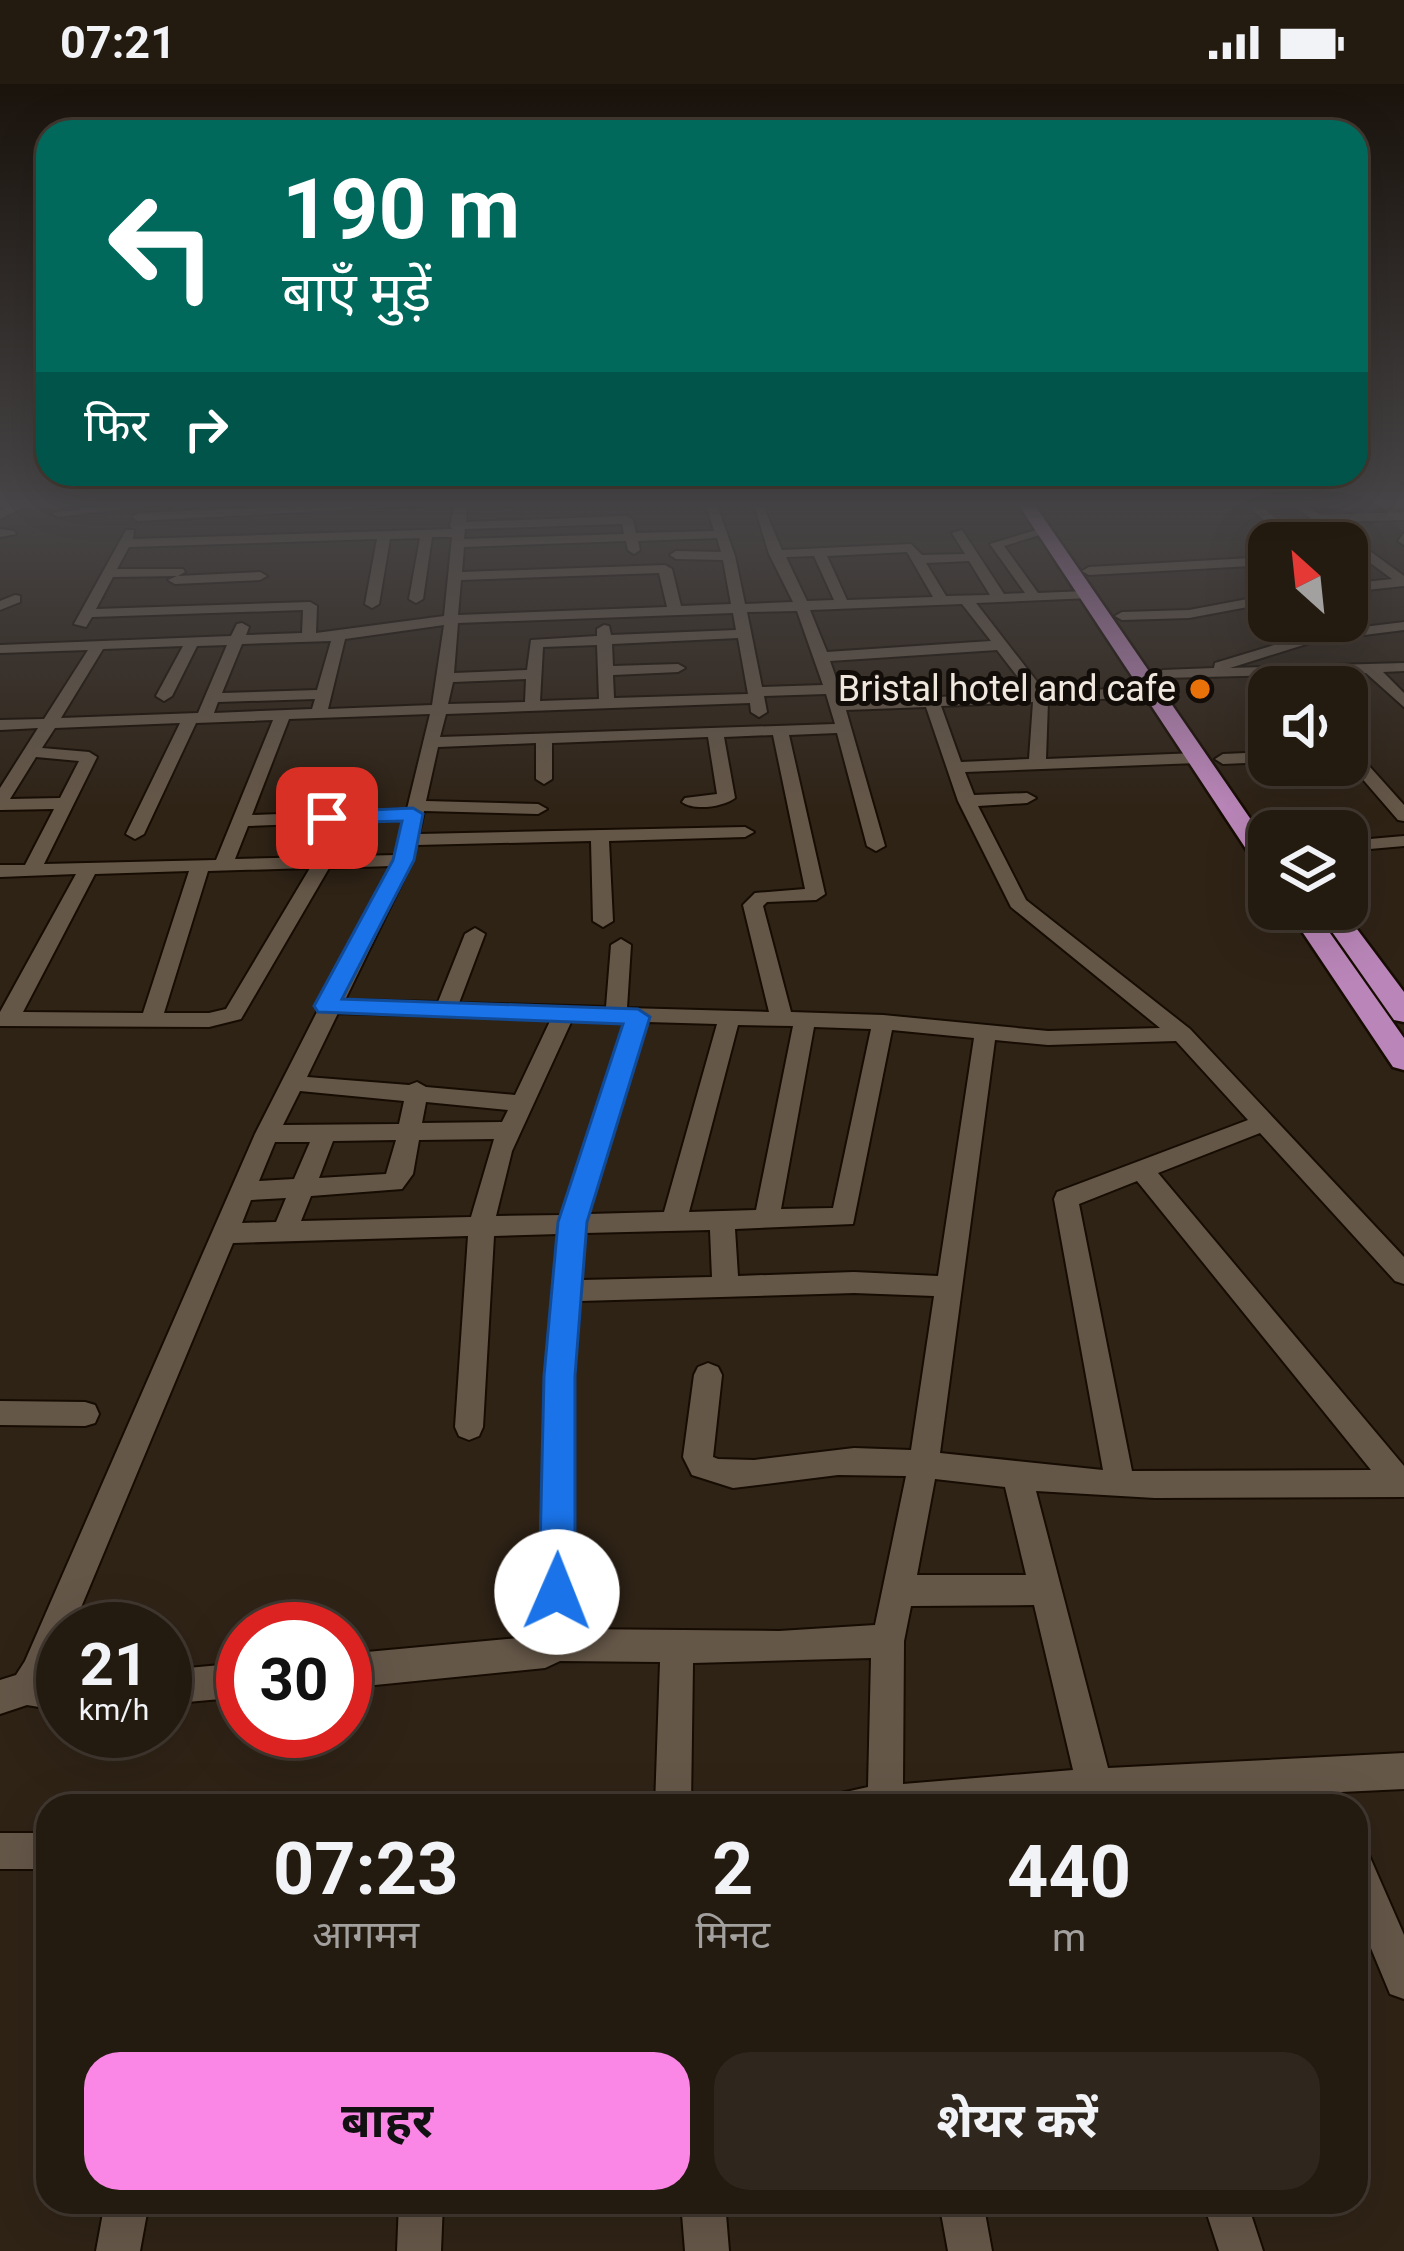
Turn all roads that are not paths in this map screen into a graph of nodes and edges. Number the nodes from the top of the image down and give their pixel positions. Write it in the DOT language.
graph roads {
  1 [pos="91,605"];
  2 [pos="161,605"];
  3 [pos="453,605"];
  4 [pos="521,605"];
  5 [pos="593,605"];
  6 [pos="674,605"];
  7 [pos="838,605"];
  8 [pos="970,605"];
  9 [pos="1094,605"];
  10 [pos="1115,605"];
  11 [pos="1236,605"];
  12 [pos="803,606"];
  13 [pos="249,607"];
  14 [pos="229,608"];
  15 [pos="737,608"];
  16 [pos="159,610"];
  17 [pos="675,610"];
  18 [pos="87,613"];
  19 [pos="595,613"];
  20 [pos="521,616"];
  21 [pos="1123,616"];
  22 [pos="453,619"];
  23 [pos="1402,628"];
  24 [pos="742,634"];
  25 [pos="339,636"];
  26 [pos="309,637"];
  27 [pos="672,637"];
  28 [pos="237,640"];
  29 [pos="605,640"];
  30 [pos="191,642"];
  31 [pos="1000,645"];
  32 [pos="98,646"];
  33 [pos="69,647"];
  34 [pos="0,649"];
  35 [pos="821,657"];
  36 [pos="1404,667"];
  37 [pos="678,668"];
  38 [pos="1370,668"];
  39 [pos="606,671"];
  40 [pos="1248,672"];
  41 [pos="1202,673"];
  42 [pos="534,674"];
  43 [pos="446,678"];
  44 [pos="1158,683"];
  45 [pos="324,694"];
  46 [pos="754,695"];
  47 [pos="164,696"];
  48 [pos="835,697"];
  49 [pos="1041,697"];
  50 [pos="212,698"];
  51 [pos="684,701"];
  52 [pos="1404,701"];
  53 [pos="932,702"];
  54 [pos="616,704"];
  55 [pos="532,707"];
  56 [pos="438,709"];
  57 [pos="319,716"];
  58 [pos="282,717"];
  59 [pos="197,719"];
  60 [pos="49,724"];
  61 [pos="0,725"];
  62 [pos="844,728"];
  63 [pos="772,731"];
  64 [pos="715,733"];
  65 [pos="625,735"];
  66 [pos="544,737"];
  67 [pos="428,742"];
  68 [pos="31,752"];
  69 [pos="1197,758"];
  70 [pos="1248,758"];
  71 [pos="1223,759"];
  72 [pos="1037,765"];
  73 [pos="958,767"];
  74 [pos="1368,775"];
  75 [pos="544,779"];
  76 [pos="1027,798"];
  77 [pos="967,801"];
  78 [pos="691,802"];
  79 [pos="66,803"];
  80 [pos="0,804"];
  81 [pos="538,809"];
  82 [pos="414,810"];
  83 [pos="1260,810"];
  84 [pos="1404,816"];
  85 [pos="241,820"];
  86 [pos="745,832"];
  87 [pos="1248,833"];
  88 [pos="135,834"];
  89 [pos="600,837"];
  90 [pos="1404,841"];
  91 [pos="1368,844"];
  92 [pos="876,846"];
  93 [pos="407,850"];
  94 [pos="323,860"];
  95 [pos="224,863"];
  96 [pos="201,864"];
  97 [pos="89,868"];
  98 [pos="32,870"];
  99 [pos="0,871"];
  100 [pos="604,921"];
  101 [pos="1318,930"];
  102 [pos="1342,930"];
  103 [pos="476,934"];
  104 [pos="621,945"];
  105 [pos="326,1006"];
  106 [pos="446,1010"];
  107 [pos="565,1013"];
  108 [pos="627,1016"];
  109 [pos="729,1018"];
  110 [pos="4,1019"];
  111 [pos="151,1020"];
  112 [pos="794,1020"];
  113 [pos="883,1022"];
  114 [pos="1397,1022"];
  115 [pos="986,1030"];
  116 [pos="1182,1034"];
  117 [pos="1404,1060"];
  118 [pos="292,1083"];
  119 [pos="417,1090"];
  120 [pos="521,1103"];
  121 [pos="1264,1124"];
  122 [pos="326,1130"];
  123 [pos="509,1130"];
  124 [pos="409,1131"];
  125 [pos="267,1134"];
  126 [pos="1141,1169"];
  127 [pos="301,1189"];
  128 [pos="245,1191"];
  129 [pos="767,1218"];
  130 [pos="722,1220"];
  131 [pos="674,1221"];
  132 [pos="573,1222"];
  133 [pos="482,1227"];
  134 [pos="285,1231"];
  135 [pos="227,1233"];
  136 [pos="1404,1274"];
  137 [pos="949,1287"];
  138 [pos="726,1289"];
  139 [pos="567,1291"];
  140 [pos="708,1375"];
  141 [pos="0,1413"];
  142 [pos="85,1414"];
  143 [pos="469,1426"];
  144 [pos="923,1461"];
  145 [pos="1018,1478"];
  146 [pos="1402,1483"];
  147 [pos="1120,1484"];
  148 [pos="1046,1590"];
  149 [pos="898,1591"];
  150 [pos="888,1641"];
  151 [pos="555,1645"];
  152 [pos="677,1646"];
  153 [pos="372,1668"];
  154 [pos="14,1692"];
  155 [pos="1404,1771"];
  156 [pos="1323,1790"];
  157 [pos="673,1794"];
  158 [pos="875,1794"];
  159 [pos="1097,1794"];
  160 [pos="1172,1794"];
  161 [pos="0,1851"];
  162 [pos="36,1851"];
  163 [pos="1368,1896"];
  164 [pos="1404,1979"];
  165 [pos="125,2214"];
  166 [pos="421,2214"];
  167 [pos="704,2214"];
  168 [pos="963,2214"];
  169 [pos="1230,2214"];
  170 [pos="118,2251"];
  171 [pos="419,2251"];
  172 [pos="707,2251"];
  173 [pos="970,2251"];
  174 [pos="1241,2251"];
  1 -- 18 [label="street"];
  2 -- 16 [label="street"];
  3 -- 22 [label="street"];
  4 -- 20 [label="street"];
  5 -- 19 [label="street"];
  6 -- 17 [label="street"];
  7 -- 12 [label="street"];
  8 -- 31 [label="street"];
  9 -- 44 [label="highway"];
  10 -- 21 [label="highway"];
  11 -- 21 [label="street"];
  12 -- 15 [label="street"];
  12 -- 35 [label="street"];
  13 -- 14 [label="street"];
  13 -- 26 [label="street"];
  13 -- 28 [label="street"];
  14 -- 16 [label="street"];
  15 -- 17 [label="street"];
  15 -- 24 [label="street"];
  16 -- 18 [label="street"];
  17 -- 19 [label="street"];
  18 -- 33 [label="street"];
  19 -- 20 [label="street"];
  19 -- 29 [label="street"];
  20 -- 22 [label="street"];
  21 -- 44 [label="highway"];
  22 -- 25 [label="street"];
  22 -- 43 [label="street"];
  23 -- 41 [label="street"];
  24 -- 27 [label="street"];
  24 -- 46 [label="street"];
  25 -- 26 [label="street"];
  25 -- 45 [label="street"];
  26 -- 28 [label="street"];
  27 -- 29 [label="street"];
  27 -- 37 [label="street"];
  28 -- 30 [label="street"];
  28 -- 50 [label="street"];
  29 -- 39 [label="street"];
  29 -- 42 [label="street"];
  30 -- 32 [label="street"];
  30 -- 47 [label="street"];
  31 -- 35 [label="street"];
  31 -- 49 [label="street"];
  32 -- 33 [label="street"];
  32 -- 60 [label="street"];
  33 -- 34 [label="street"];
  35 -- 48 [label="street"];
  36 -- 38 [label="street"];
  37 -- 39 [label="street"];
  37 -- 51 [label="street"];
  38 -- 52 [label="street"];
  39 -- 54 [label="street"];
  40 -- 41 [label="street"];
  41 -- 44 [label="street"];
  42 -- 43 [label="street"];
  42 -- 55 [label="street"];
  43 -- 56 [label="street"];
  44 -- 49 [label="street"];
  44 -- 69 [label="highway"];
  44 -- 71 [label="highway"];
  45 -- 50 [label="street"];
  45 -- 57 [label="street"];
  46 -- 48 [label="street"];
  46 -- 51 [label="street"];
  46 -- 63 [label="street"];
  48 -- 53 [label="street"];
  48 -- 62 [label="street"];
  49 -- 53 [label="street"];
  49 -- 72 [label="street"];
  50 -- 59 [label="street"];
  51 -- 54 [label="street"];
  53 -- 73 [label="street"];
  54 -- 55 [label="street"];
  54 -- 65 [label="street"];
  55 -- 56 [label="street"];
  56 -- 57 [label="street"];
  56 -- 67 [label="street"];
  57 -- 58 [label="street"];
  58 -- 59 [label="street"];
  58 -- 85 [label="street"];
  59 -- 60 [label="street"];
  59 -- 88 [label="street"];
  60 -- 61 [label="street"];
  60 -- 68 [label="street"];
  62 -- 63 [label="street"];
  62 -- 92 [label="street"];
  63 -- 64 [label="street"];
  63 -- 112 [label="street"];
  64 -- 65 [label="street"];
  64 -- 78 [label="street"];
  65 -- 66 [label="street"];
  66 -- 67 [label="street"];
  66 -- 75 [label="street"];
  67 -- 82 [label="street"];
  68 -- 79 [label="street"];
  68 -- 80 [label="street"];
  69 -- 72 [label="street"];
  69 -- 87 [label="highway"];
  70 -- 71 [label="street"];
  71 -- 83 [label="highway"];
  72 -- 73 [label="street"];
  73 -- 77 [label="street"];
  74 -- 84 [label="street"];
  76 -- 77 [label="street"];
  77 -- 116 [label="street"];
  79 -- 80 [label="street"];
  79 -- 98 [label="street"];
  81 -- 82 [label="street"];
  82 -- 85 [label="street"];
  82 -- 93 [label="street"];
  85 -- 95 [label="street"];
  86 -- 89 [label="street"];
  89 -- 93 [label="street"];
  89 -- 100 [label="street"];
  90 -- 91 [label="street"];
  93 -- 94 [label="street"];
  93 -- 105 [label="street"];
  94 -- 95 [label="street"];
  94 -- 111 [label="street"];
  95 -- 96 [label="street"];
  96 -- 97 [label="street"];
  96 -- 111 [label="street"];
  97 -- 98 [label="street"];
  97 -- 110 [label="street"];
  98 -- 99 [label="street"];
  101 -- 114 [label="highway"];
  102 -- 114 [label="highway"];
  103 -- 106 [label="street"];
  104 -- 108 [label="street"];
  105 -- 106 [label="street"];
  105 -- 118 [label="street"];
  106 -- 107 [label="street"];
  107 -- 108 [label="street"];
  107 -- 120 [label="street"];
  108 -- 109 [label="street"];
  108 -- 132 [label="street"];
  109 -- 112 [label="street"];
  109 -- 131 [label="street"];
  110 -- 111 [label="street"];
  112 -- 113 [label="street"];
  112 -- 129 [label="street"];
  113 -- 115 [label="street"];
  113 -- 129 [label="street"];
  114 -- 117 [label="highway"];
  115 -- 116 [label="street"];
  115 -- 137 [label="street"];
  116 -- 121 [label="street"];
  118 -- 119 [label="street"];
  118 -- 125 [label="street"];
  119 -- 120 [label="street"];
  119 -- 124 [label="street"];
  120 -- 123 [label="street"];
  121 -- 126 [label="street"];
  121 -- 136 [label="street"];
  122 -- 124 [label="street"];
  122 -- 125 [label="street"];
  122 -- 127 [label="street"];
  123 -- 124 [label="street"];
  123 -- 133 [label="street"];
  124 -- 127 [label="street"];
  125 -- 128 [label="street"];
  126 -- 146 [label="street"];
  126 -- 147 [label="street"];
  127 -- 128 [label="street"];
  127 -- 134 [label="street"];
  128 -- 135 [label="street"];
  129 -- 130 [label="street"];
  130 -- 131 [label="street"];
  130 -- 138 [label="street"];
  131 -- 132 [label="street"];
  132 -- 133 [label="street"];
  132 -- 139 [label="street"];
  133 -- 134 [label="street"];
  133 -- 143 [label="street"];
  134 -- 135 [label="street"];
  135 -- 154 [label="street"];
  137 -- 138 [label="street"];
  137 -- 144 [label="street"];
  138 -- 139 [label="street"];
  139 -- 151 [label="street"];
  140 -- 144 [label="street"];
  141 -- 142 [label="street"];
  144 -- 145 [label="street"];
  144 -- 149 [label="street"];
  145 -- 147 [label="street"];
  145 -- 148 [label="street"];
  146 -- 147 [label="street"];
  148 -- 149 [label="street"];
  148 -- 159 [label="street"];
  149 -- 150 [label="street"];
  150 -- 152 [label="street"];
  150 -- 158 [label="street"];
  151 -- 152 [label="street"];
  151 -- 153 [label="street"];
  152 -- 157 [label="street"];
  155 -- 156 [label="street"];
  156 -- 160 [label="street"];
  161 -- 162 [label="street"];
  163 -- 164 [label="street"];
  165 -- 170 [label="street"];
  166 -- 171 [label="street"];
  167 -- 172 [label="street"];
  168 -- 173 [label="street"];
  169 -- 174 [label="street"];
}
